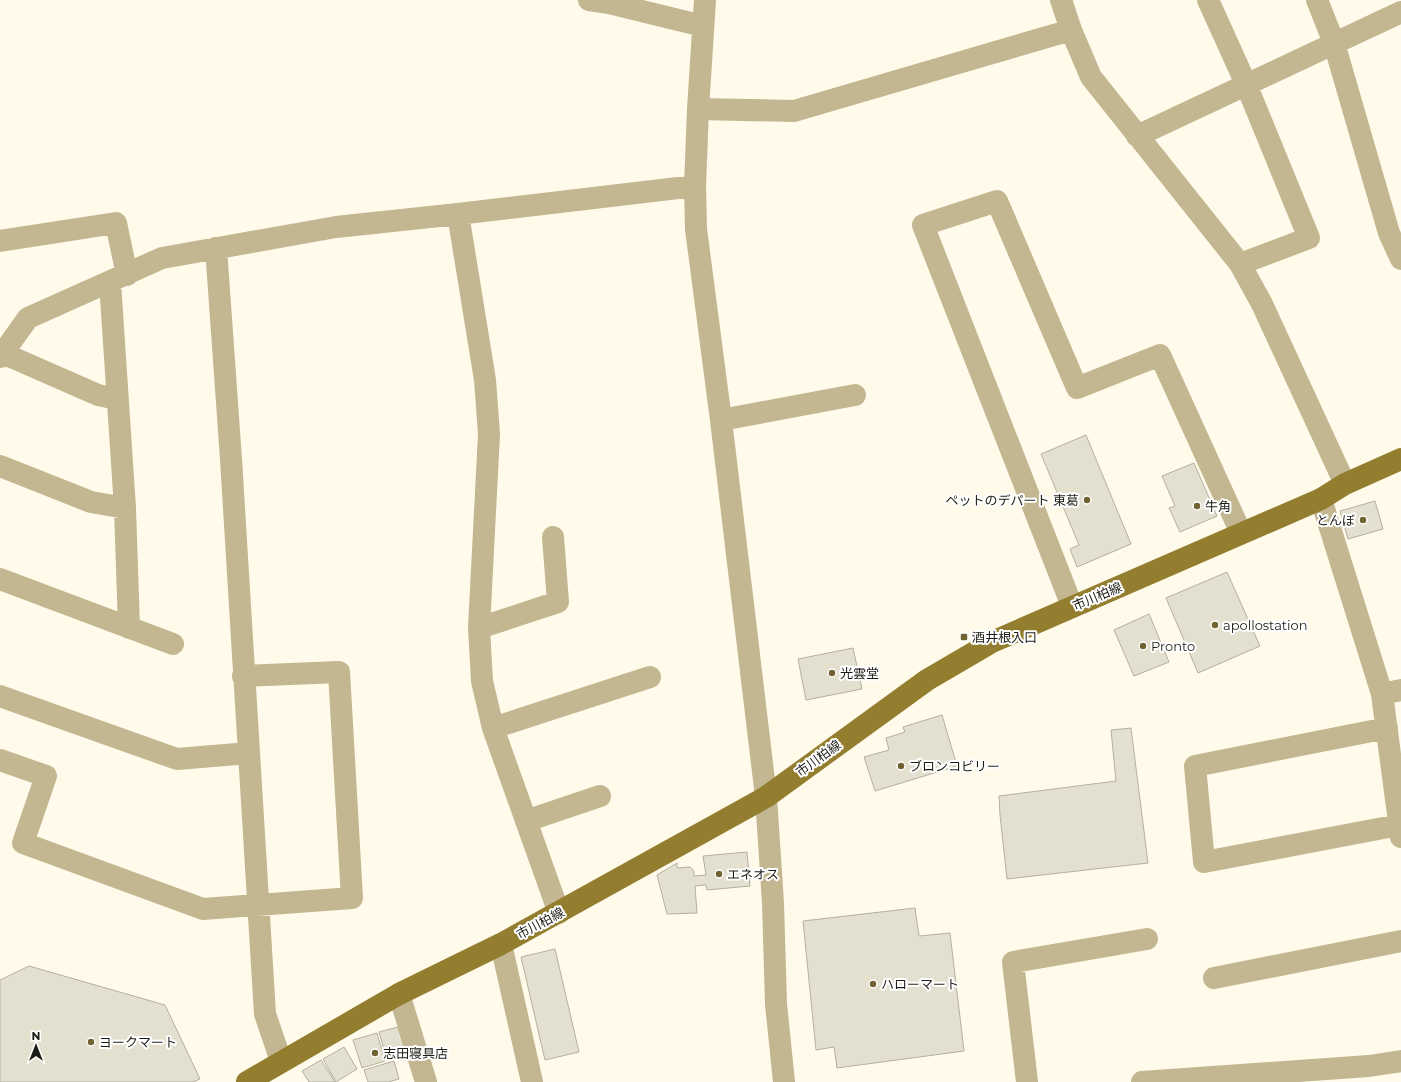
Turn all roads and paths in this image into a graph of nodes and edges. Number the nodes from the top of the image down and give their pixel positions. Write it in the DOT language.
graph roads {
  1 [pos="589,0"];
  2 [pos="705,0"];
  3 [pos="1061,0"];
  4 [pos="1208,0"];
  5 [pos="1317,0"];
  6 [pos="1401,12"];
  7 [pos="703,26"];
  8 [pos="1070,30"];
  9 [pos="1334,43"];
  10 [pos="1246,84"];
  11 [pos="698,110"];
  12 [pos="1137,136"];
  13 [pos="695,186"];
  14 [pos="458,214"];
  15 [pos="0,241"];
  16 [pos="216,248"];
  17 [pos="1401,259"];
  18 [pos="1240,264"];
  19 [pos="119,278"];
  20 [pos="1,354"];
  21 [pos="855,395"];
  22 [pos="117,399"];
  23 [pos="721,420"];
  24 [pos="1401,459"];
  25 [pos="0,466"];
  26 [pos="1345,484"];
  27 [pos="1321,499"];
  28 [pos="125,508"];
  29 [pos="1241,533"];
  30 [pos="553,537"];
  31 [pos="0,580"];
  32 [pos="1072,606"];
  33 [pos="129,628"];
  34 [pos="479,628"];
  35 [pos="173,644"];
  36 [pos="243,676"];
  37 [pos="650,677"];
  38 [pos="1392,692"];
  39 [pos="0,696"];
  40 [pos="493,728"];
  41 [pos="1387,728"];
  42 [pos="249,753"];
  43 [pos="0,760"];
  44 [pos="600,796"];
  45 [pos="766,797"];
  46 [pos="526,821"];
  47 [pos="1400,831"];
  48 [pos="258,906"];
  49 [pos="559,913"];
  50 [pos="1147,939"];
  51 [pos="1401,941"];
  52 [pos="501,944"];
  53 [pos="1214,978"];
  54 [pos="399,994"];
  55 [pos="281,1061"];
  56 [pos="1401,1061"];
  57 [pos="1262,1078"];
  58 [pos="246,1082"];
  59 [pos="426,1082"];
  60 [pos="532,1082"];
  61 [pos="784,1082"];
  62 [pos="1027,1082"];
  63 [pos="1148,1082"];
  1 -- 7 [label="street"];
  2 -- 7 [label="street"];
  3 -- 8 [label="street"];
  4 -- 10 [label="street"];
  5 -- 9 [label="street"];
  6 -- 9 [label="street"];
  7 -- 11 [label="street"];
  8 -- 11 [label="street"];
  8 -- 12 [label="street"];
  9 -- 10 [label="street"];
  9 -- 17 [label="street"];
  10 -- 12 [label="street"];
  10 -- 18 [label="street"];
  11 -- 13 [label="street"];
  12 -- 18 [label="street"];
  13 -- 14 [label="street"];
  13 -- 23 [label="street"];
  14 -- 16 [label="street"];
  14 -- 34 [label="street"];
  15 -- 19 [label="street"];
  16 -- 19 [label="street"];
  16 -- 36 [label="street"];
  18 -- 26 [label="street"];
  19 -- 20 [label="street"];
  19 -- 22 [label="street"];
  20 -- 22 [label="street"];
  21 -- 23 [label="street"];
  22 -- 28 [label="street"];
  23 -- 45 [label="street"];
  24 -- 26 [label="main road, 市川柏線"];
  25 -- 28 [label="street"];
  26 -- 27 [label="main road, 市川柏線"];
  27 -- 29 [label="main road, 市川柏線"];
  27 -- 38 [label="street"];
  28 -- 33 [label="street"];
  29 -- 32 [label="main road, 市川柏線"];
  29 -- 32 [label="street"];
  30 -- 34 [label="street"];
  31 -- 33 [label="street"];
  32 -- 45 [label="main road, 市川柏線"];
  33 -- 35 [label="street"];
  34 -- 40 [label="street"];
  36 -- 42 [label="street"];
  36 -- 48 [label="street"];
  37 -- 40 [label="street"];
  38 -- 41 [label="street"];
  39 -- 42 [label="street"];
  40 -- 46 [label="street"];
  41 -- 47 [label="street"];
  41 -- 47 [label="street"];
  42 -- 48 [label="street"];
  43 -- 48 [label="street"];
  44 -- 46 [label="street"];
  45 -- 49 [label="main road, 市川柏線"];
  45 -- 61 [label="street"];
  46 -- 49 [label="street"];
  48 -- 55 [label="street"];
  49 -- 52 [label="main road, 市川柏線"];
  50 -- 62 [label="street"];
  51 -- 53 [label="street"];
  52 -- 54 [label="main road, 市川柏線"];
  52 -- 60 [label="street"];
  54 -- 55 [label="main road, 市川柏線"];
  54 -- 59 [label="street"];
  55 -- 58 [label="main road, 市川柏線"];
  56 -- 57 [label="street"];
  57 -- 63 [label="street"];
}
